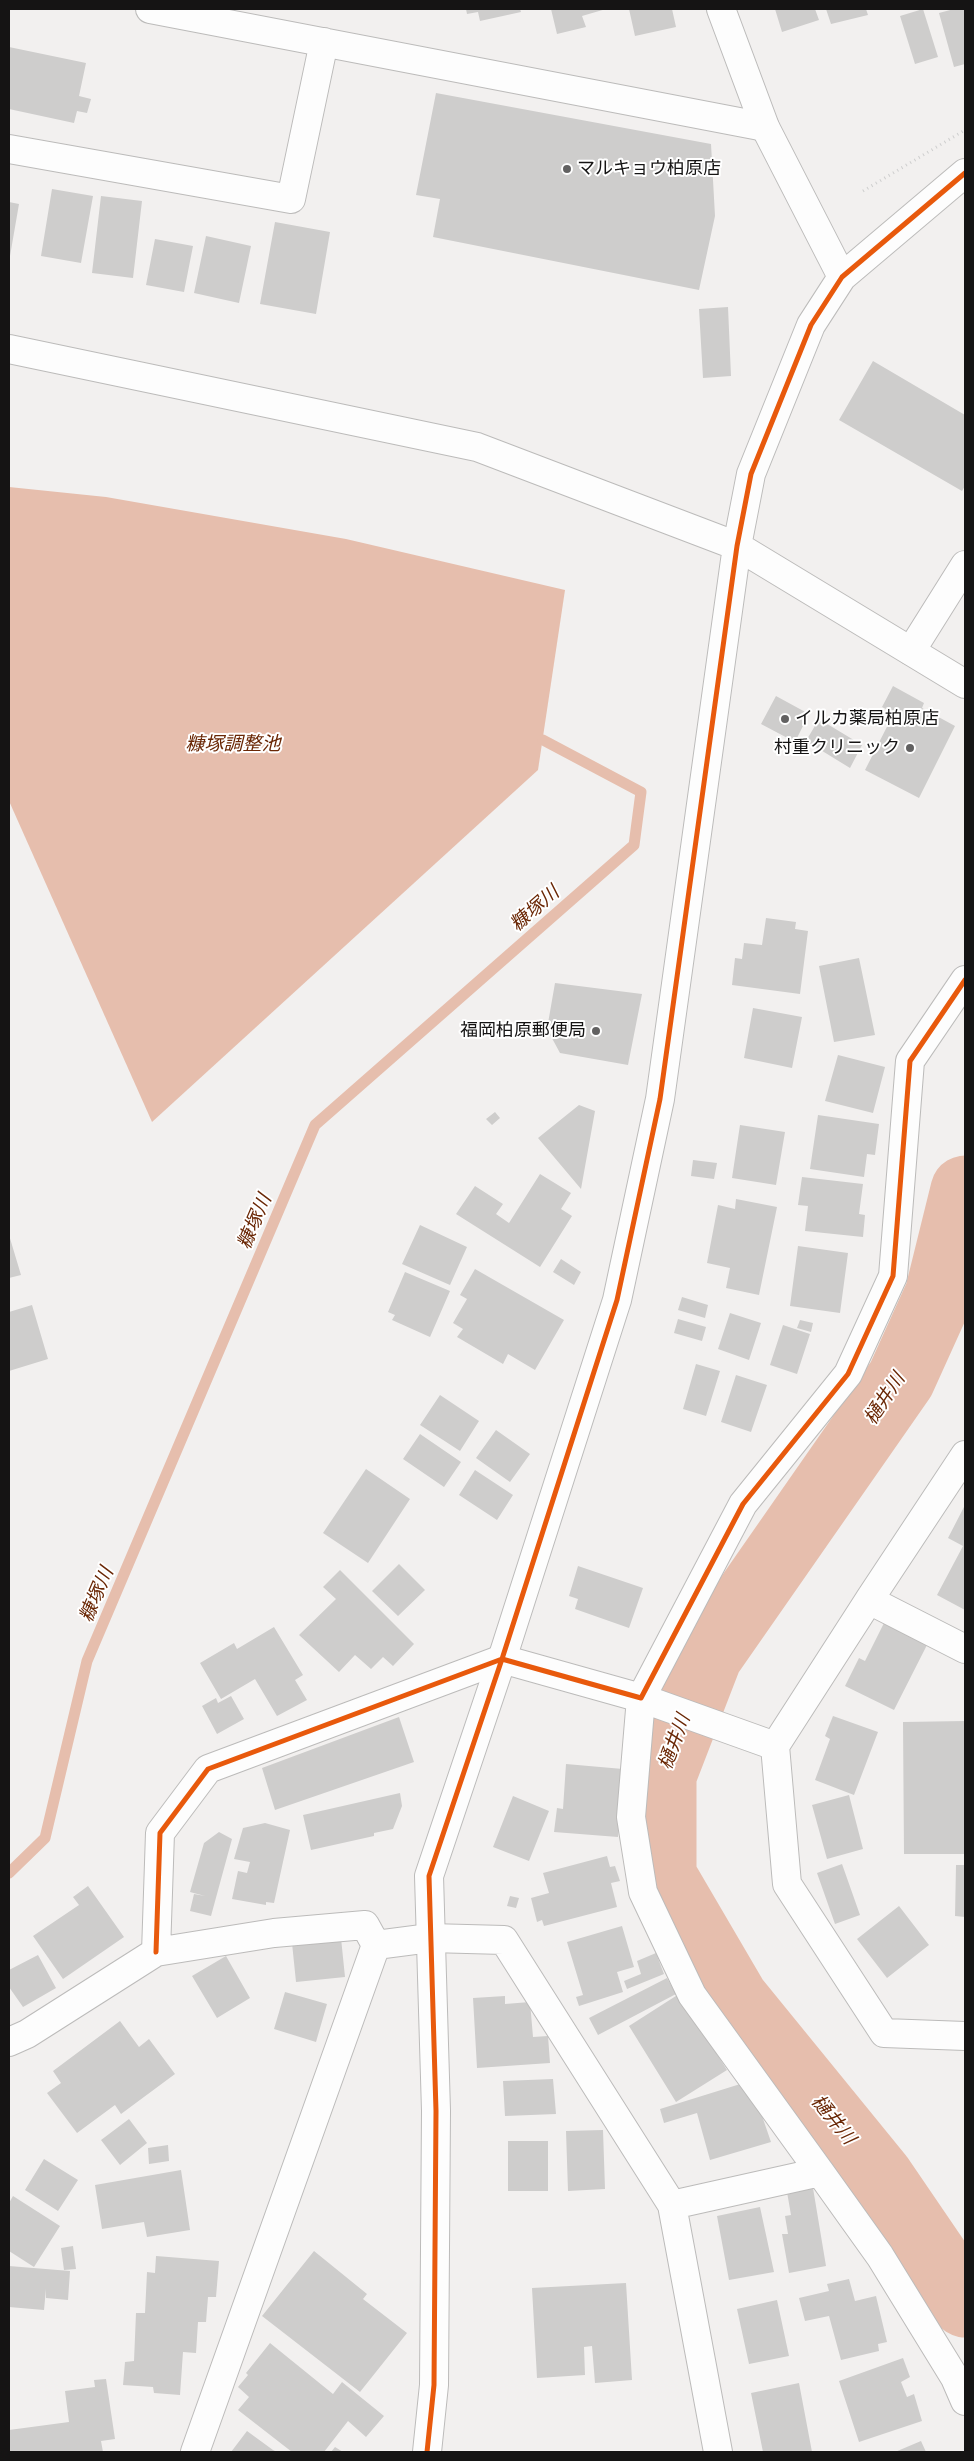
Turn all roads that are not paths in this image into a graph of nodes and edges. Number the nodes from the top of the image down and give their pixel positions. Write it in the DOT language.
graph roads {
  1 [pos="150,9"];
  2 [pos="721,9"];
  3 [pos="324,42"];
  4 [pos="765,127"];
  5 [pos="9,149"];
  6 [pos="965,173"];
  7 [pos="842,277"];
  8 [pos="9,349"];
  9 [pos="737,546"];
  10 [pos="965,566"];
  11 [pos="911,651"];
  12 [pos="965,684"];
  13 [pos="965,980"];
  14 [pos="965,1454"];
  15 [pos="869,1600"];
  16 [pos="965,1649"];
  17 [pos="502,1659"];
  18 [pos="651,1702"];
  19 [pos="775,1746"];
  20 [pos="430,1938"];
  21 [pos="376,1945"];
  22 [pos="156,1952"];
  23 [pos="965,2036"];
  24 [pos="9,2042"];
  25 [pos="820,2172"];
  26 [pos="672,2205"];
  27 [pos="965,2401"];
  28 [pos="195,2452"];
  29 [pos="427,2452"];
  30 [pos="718,2452"];
  1 -- 3 [label="street"];
  2 -- 4 [label="street"];
  3 -- 4 [label="street"];
  3 -- 5 [label="street"];
  4 -- 7 [label="street"];
  6 -- 7 [label="street"];
  7 -- 9 [label="street"];
  8 -- 9 [label="street"];
  9 -- 11 [label="street"];
  9 -- 17 [label="street"];
  10 -- 11 [label="street"];
  11 -- 12 [label="street"];
  13 -- 18 [label="street"];
  14 -- 15 [label="street"];
  15 -- 16 [label="street"];
  15 -- 19 [label="street"];
  17 -- 18 [label="street"];
  17 -- 20 [label="street"];
  17 -- 22 [label="street"];
  18 -- 19 [label="street"];
  18 -- 25 [label="street"];
  19 -- 23 [label="street"];
  20 -- 21 [label="street"];
  20 -- 26 [label="street"];
  20 -- 29 [label="street"];
  21 -- 22 [label="street"];
  21 -- 28 [label="street"];
  22 -- 24 [label="street"];
  25 -- 26 [label="street"];
  25 -- 27 [label="street"];
  26 -- 30 [label="street"];
}
